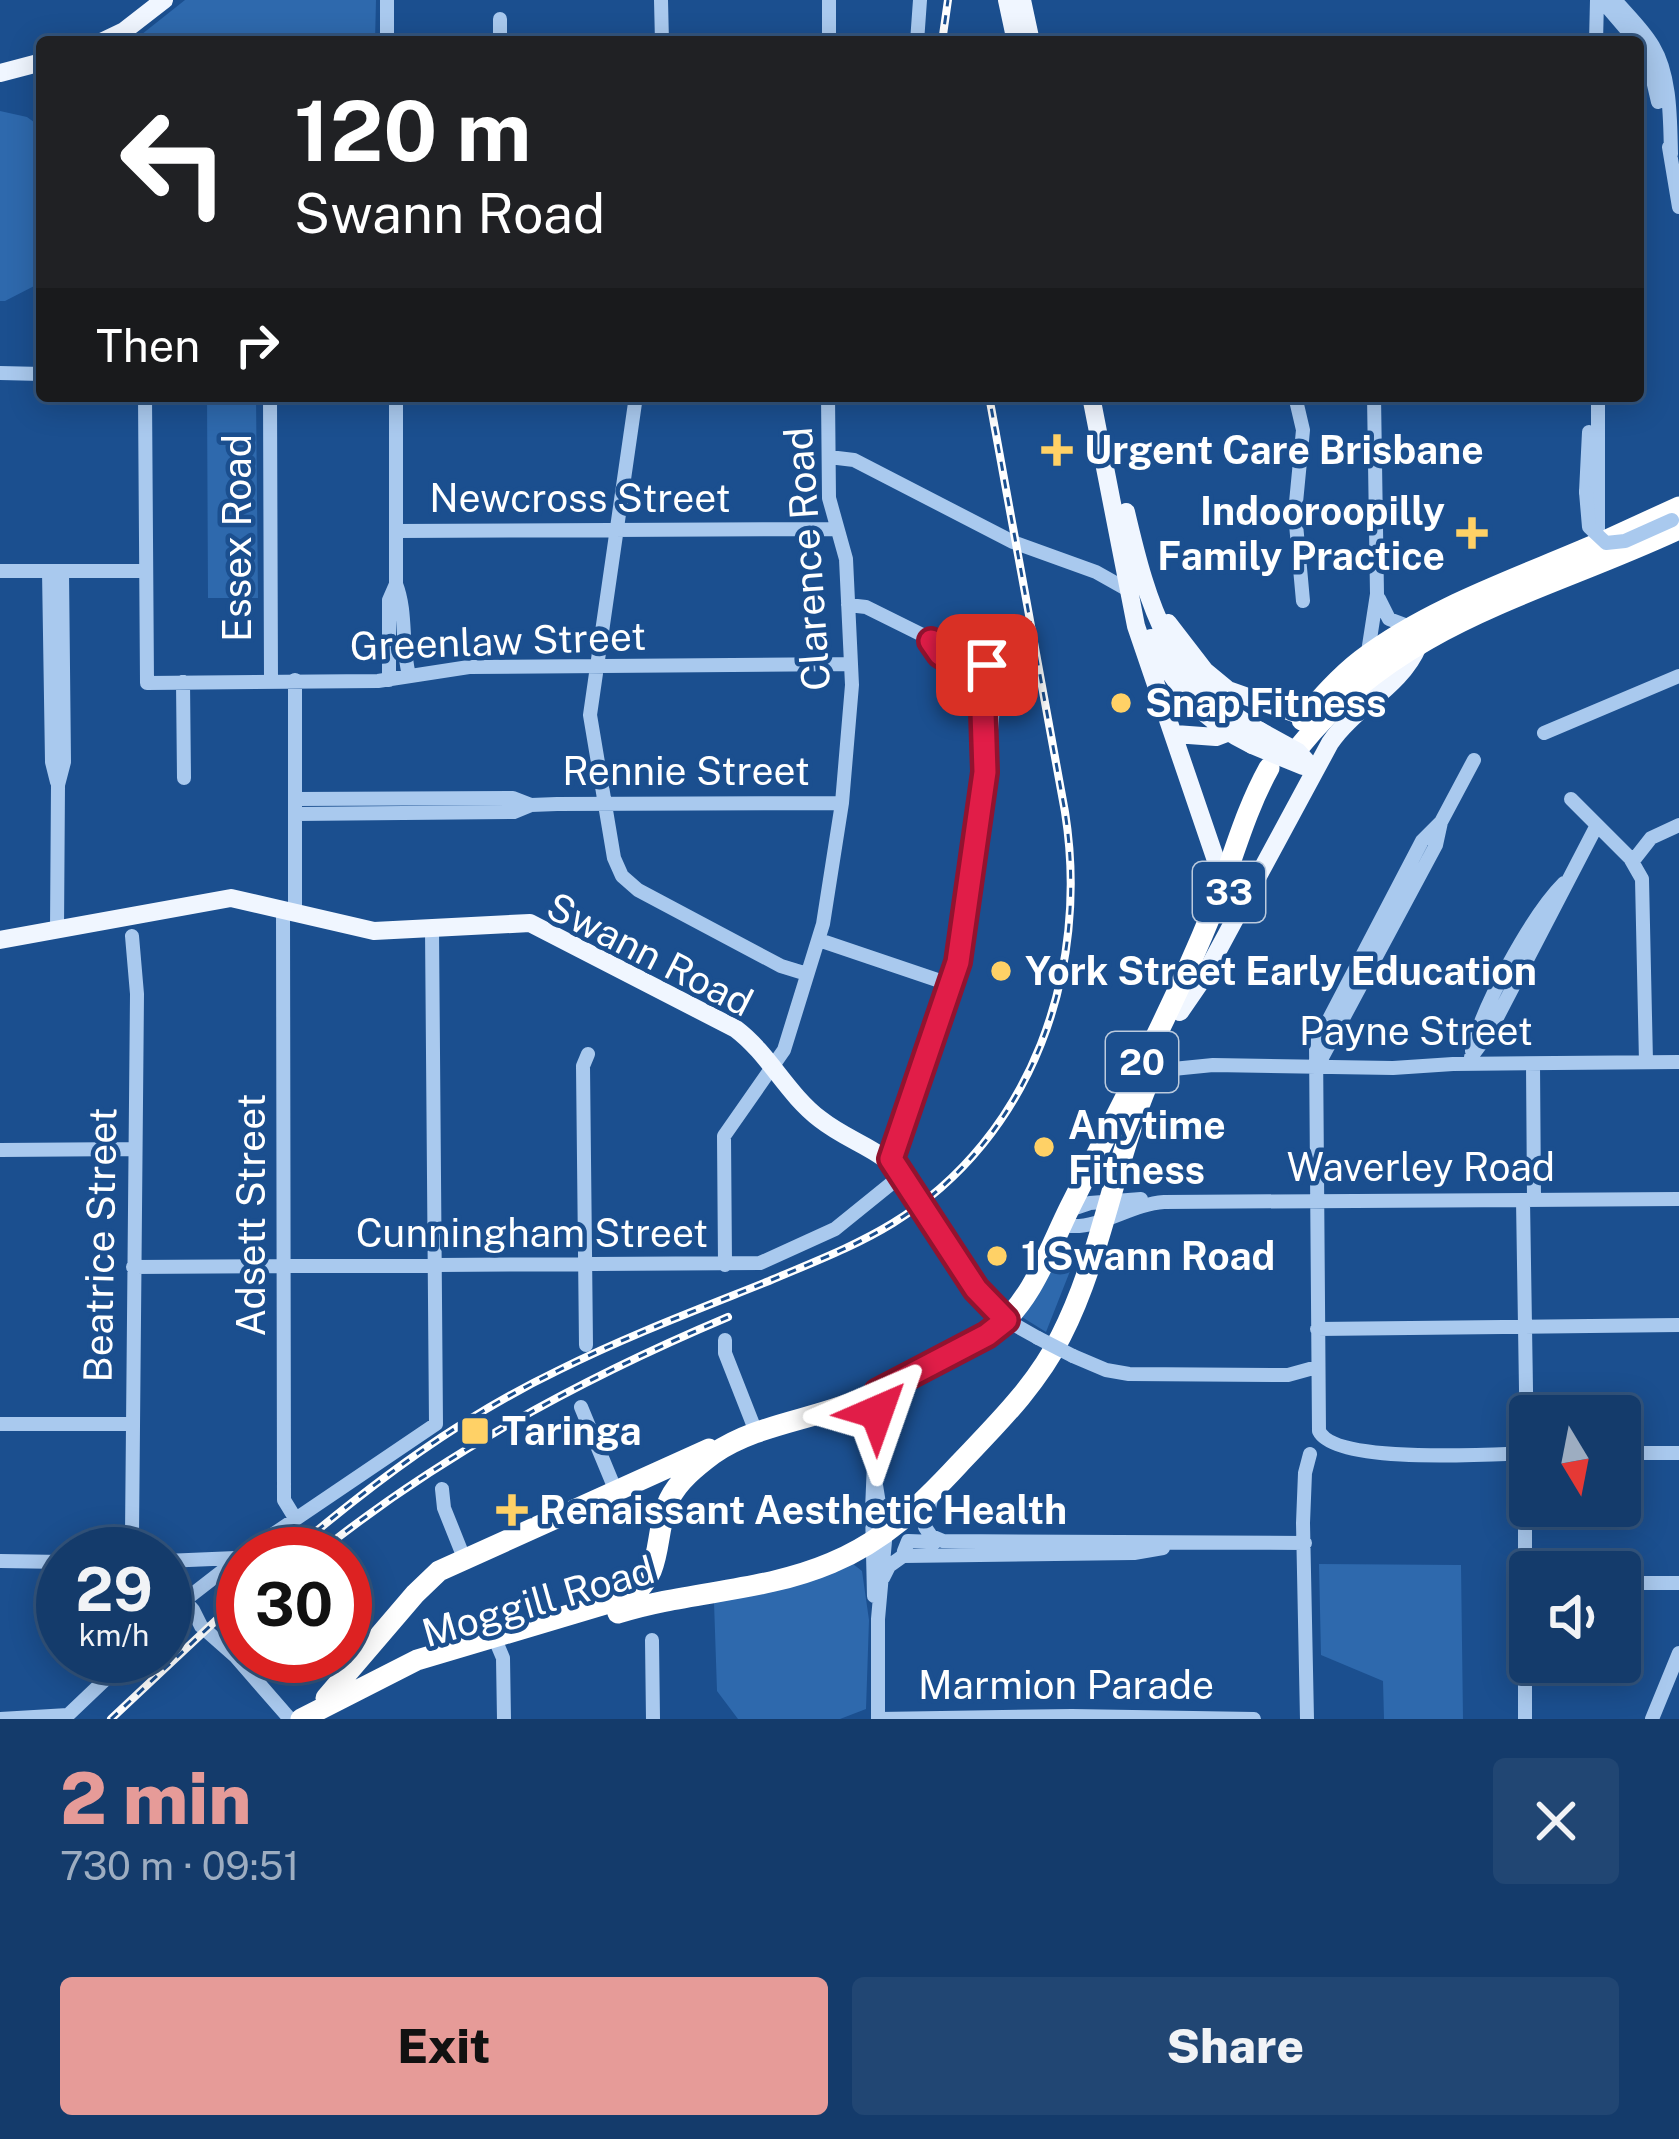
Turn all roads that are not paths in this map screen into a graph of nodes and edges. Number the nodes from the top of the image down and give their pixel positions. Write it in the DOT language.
graph roads {
  1 [pos="164,0"];
  2 [pos="386,0"];
  3 [pos="662,0"];
  4 [pos="829,0"];
  5 [pos="920,0"];
  6 [pos="1007,0"];
  7 [pos="1026,0"];
  8 [pos="1607,7"];
  9 [pos="500,19"];
  10 [pos="112,36"];
  11 [pos="387,36"];
  12 [pos="500,36"];
  13 [pos="662,36"];
  14 [pos="829,36"];
  15 [pos="917,36"];
  16 [pos="1025,36"];
  17 [pos="1025,36"];
  18 [pos="1598,36"];
  19 [pos="1631,36"];
  20 [pos="1644,55"];
  21 [pos="36,64"];
  22 [pos="0,74"];
  23 [pos="1671,154"];
  24 [pos="1677,179"];
  25 [pos="1679,207"];
  26 [pos="0,373"];
  27 [pos="36,374"];
  28 [pos="146,402"];
  29 [pos="270,402"];
  30 [pos="396,402"];
  31 [pos="635,402"];
  32 [pos="829,402"];
  33 [pos="1092,402"];
  34 [pos="1102,402"];
  35 [pos="1296,402"];
  36 [pos="1377,402"];
  37 [pos="1594,402"];
  38 [pos="1594,402"];
  39 [pos="829,457"];
  40 [pos="1110,489"];
  41 [pos="1677,518"];
  42 [pos="836,529"];
  43 [pos="615,530"];
  44 [pos="396,531"];
  45 [pos="1598,541"];
  46 [pos="1123,560"];
  47 [pos="0,571"];
  48 [pos="146,571"];
  49 [pos="56,572"];
  50 [pos="1096,572"];
  51 [pos="396,584"];
  52 [pos="1128,590"];
  53 [pos="1377,594"];
  54 [pos="1303,601"];
  55 [pos="848,605"];
  56 [pos="1151,608"];
  57 [pos="1416,634"];
  58 [pos="1366,656"];
  59 [pos="851,664"];
  60 [pos="596,668"];
  61 [pos="409,675"];
  62 [pos="1679,676"];
  63 [pos="271,680"];
  64 [pos="295,680"];
  65 [pos="389,680"];
  66 [pos="183,682"];
  67 [pos="1218,704"];
  68 [pos="1305,717"];
  69 [pos="1229,732"];
  70 [pos="1544,733"];
  71 [pos="1174,734"];
  72 [pos="1256,738"];
  73 [pos="1304,759"];
  74 [pos="1474,760"];
  75 [pos="184,778"];
  76 [pos="1570,799"];
  77 [pos="842,803"];
  78 [pos="603,805"];
  79 [pos="296,807"];
  80 [pos="1597,825"];
  81 [pos="1679,825"];
  82 [pos="1633,861"];
  83 [pos="1223,880"];
  84 [pos="1214,908"];
  85 [pos="289,910"];
  86 [pos="58,929"];
  87 [pos="432,929"];
  88 [pos="0,940"];
  89 [pos="819,940"];
  90 [pos="133,942"];
  91 [pos="807,974"];
  92 [pos="952,985"];
  93 [pos="1180,1012"];
  94 [pos="588,1054"];
  95 [pos="1469,1060"];
  96 [pos="1646,1062"];
  97 [pos="1679,1062"];
  98 [pos="1534,1064"];
  99 [pos="773,1066"];
  100 [pos="1317,1067"];
  101 [pos="1153,1071"];
  102 [pos="134,1149"];
  103 [pos="0,1150"];
  104 [pos="1120,1161"];
  105 [pos="901,1172"];
  106 [pos="1147,1199"];
  107 [pos="1679,1199"];
  108 [pos="1528,1200"];
  109 [pos="1316,1201"];
  110 [pos="1164,1202"];
  111 [pos="1105,1210"];
  112 [pos="1066,1215"];
  113 [pos="1049,1247"];
  114 [pos="725,1265"];
  115 [pos="585,1266"];
  116 [pos="134,1267"];
  117 [pos="435,1267"];
  118 [pos="284,1268"];
  119 [pos="1087,1268"];
  120 [pos="1006,1320"];
  121 [pos="1679,1324"];
  122 [pos="1525,1326"];
  123 [pos="1317,1329"];
  124 [pos="724,1340"];
  125 [pos="586,1345"];
  126 [pos="1317,1367"];
  127 [pos="878,1392"];
  128 [pos="1526,1395"];
  129 [pos="581,1407"];
  130 [pos="0,1424"];
  131 [pos="130,1424"];
  132 [pos="748,1435"];
  133 [pos="1509,1453"];
  134 [pos="1641,1453"];
  135 [pos="1679,1453"];
  136 [pos="1310,1454"];
  137 [pos="442,1489"];
  138 [pos="615,1489"];
  139 [pos="933,1492"];
  140 [pos="295,1518"];
  141 [pos="133,1527"];
  142 [pos="282,1527"];
  143 [pos="879,1539"];
  144 [pos="947,1542"];
  145 [pos="1305,1544"];
  146 [pos="1180,1545"];
  147 [pos="911,1556"];
  148 [pos="464,1558"];
  149 [pos="657,1558"];
  150 [pos="0,1562"];
  151 [pos="36,1562"];
  152 [pos="883,1578"];
  153 [pos="216,1579"];
  154 [pos="1641,1583"];
  155 [pos="1679,1583"];
  156 [pos="704,1593"];
  157 [pos="192,1600"];
  158 [pos="192,1609"];
  159 [pos="878,1619"];
  160 [pos="652,1640"];
  161 [pos="216,1642"];
  162 [pos="497,1643"];
  163 [pos="1679,1653"];
  164 [pos="103,1683"];
  165 [pos="267,1683"];
  166 [pos="1526,1683"];
  167 [pos="300,1718"];
  168 [pos="0,1719"];
  169 [pos="48,1719"];
  170 [pos="332,1719"];
  171 [pos="504,1719"];
  172 [pos="653,1719"];
  173 [pos="879,1719"];
  174 [pos="1253,1719"];
  175 [pos="1307,1719"];
  176 [pos="1525,1719"];
  177 [pos="1652,1719"];
  1 -- 10 [label="main road"];
  2 -- 11 [label="street"];
  3 -- 13 [label="street"];
  4 -- 14 [label="street"];
  5 -- 15 [label="street"];
  6 -- 16 [label="main road"];
  7 -- 17 [label="main road"];
  8 -- 18 [label="street"];
  8 -- 19 [label="street"];
  8 -- 23 [label="street"];
  9 -- 12 [label="street"];
  20 -- 23 [label="street"];
  21 -- 22 [label="main road"];
  23 -- 24 [label="street"];
  24 -- 25 [label="street"];
  26 -- 27 [label="street"];
  28 -- 48 [label="street"];
  29 -- 63 [label="street, Essex Road"];
  30 -- 44 [label="street"];
  31 -- 43 [label="street"];
  32 -- 39 [label="street, Clarence Road"];
  33 -- 40 [label="main road"];
  34 -- 56 [label="main road"];
  35 -- 54 [label="street"];
  36 -- 53 [label="street"];
  37 -- 41 [label="street, bridge"];
  38 -- 45 [label="street"];
  39 -- 42 [label="street, Clarence Road"];
  39 -- 50 [label="street"];
  40 -- 46 [label="main road"];
  40 -- 69 [label="main road"];
  41 -- 45 [label="highway, Moggill Road"];
  41 -- 57 [label="highway, Moggill Road"];
  42 -- 43 [label="street, Newcross Street"];
  42 -- 55 [label="street, Clarence Road"];
  43 -- 44 [label="street, Newcross Street"];
  43 -- 60 [label="street"];
  44 -- 51 [label="street"];
  45 -- 57 [label="highway, Moggill Road"];
  46 -- 50 [label="street"];
  46 -- 52 [label="main road"];
  47 -- 49 [label="street"];
  48 -- 49 [label="street"];
  48 -- 66 [label="street, Greenlaw Street"];
  49 -- 86 [label="street"];
  50 -- 52 [label="street"];
  51 -- 61 [label="street"];
  51 -- 65 [label="street"];
  52 -- 71 [label="main road"];
  53 -- 57 [label="street"];
  53 -- 58 [label="street"];
  55 -- 59 [label="street, Clarence Road"];
  55 -- 92 [label="street"];
  56 -- 67 [label="main road"];
  56 -- 68 [label="main road"];
  57 -- 58 [label="highway, Moggill Road"];
  57 -- 73 [label="highway, Moggill Road"];
  58 -- 68 [label="highway, Moggill Road"];
  59 -- 60 [label="street, Greenlaw Street"];
  59 -- 77 [label="street, Clarence Road"];
  60 -- 61 [label="street, Greenlaw Street"];
  60 -- 78 [label="street"];
  61 -- 65 [label="street, Greenlaw Street"];
  62 -- 70 [label="street"];
  63 -- 64 [label="street, Greenlaw Street"];
  63 -- 66 [label="street, Greenlaw Street"];
  64 -- 65 [label="street, Greenlaw Street"];
  64 -- 79 [label="street, Adsett Street"];
  66 -- 75 [label="street"];
  67 -- 69 [label="main road"];
  67 -- 72 [label="main road"];
  68 -- 73 [label="highway, Moggill Road"];
  69 -- 71 [label="main road"];
  69 -- 72 [label="main road"];
  71 -- 83 [label="main road"];
  72 -- 73 [label="main road, bridge"];
  73 -- 93 [label="main road, Moggill Road / 20"];
  74 -- 100 [label="street"];
  76 -- 80 [label="street"];
  77 -- 78 [label="street, Rennie Street"];
  77 -- 89 [label="street, Clarence Road"];
  78 -- 79 [label="street, Rennie Street"];
  78 -- 91 [label="street"];
  79 -- 85 [label="street, Adsett Street"];
  80 -- 82 [label="street"];
  80 -- 95 [label="street"];
  81 -- 82 [label="street"];
  82 -- 96 [label="street"];
  83 -- 84 [label="highway, Moggill Road / 33"];
  83 -- 93 [label="highway, Moggill Road / 33"];
  84 -- 112 [label="highway, Moggill Road / 20"];
  85 -- 86 [label="main road, Swann Road"];
  85 -- 87 [label="main road, Swann Road"];
  85 -- 118 [label="street, Adsett Street"];
  86 -- 88 [label="main road, Swann Road"];
  87 -- 99 [label="main road, Swann Road"];
  87 -- 117 [label="street"];
  89 -- 91 [label="street, Clarence Road"];
  89 -- 92 [label="street"];
  90 -- 102 [label="street, Beatrice Street"];
  91 -- 99 [label="street, Clarence Road"];
  92 -- 105 [label="street"];
  93 -- 101 [label="highway, Moggill Road / 20"];
  94 -- 115 [label="street"];
  95 -- 98 [label="street, Payne Street"];
  95 -- 100 [label="street, Payne Street"];
  96 -- 97 [label="street, Payne Street"];
  96 -- 98 [label="street, Payne Street"];
  98 -- 108 [label="street"];
  99 -- 105 [label="main road, Swann Road"];
  99 -- 114 [label="street, Clarence Road"];
  100 -- 101 [label="street, Payne Street"];
  100 -- 109 [label="street"];
  101 -- 104 [label="highway, Moggill Road / 20"];
  102 -- 103 [label="street"];
  102 -- 116 [label="street, Beatrice Street"];
  104 -- 106 [label="street"];
  104 -- 111 [label="highway, Moggill Road / 20"];
  105 -- 114 [label="street, Cunningham Street"];
  105 -- 120 [label="main road, Swann Road, bridge"];
  106 -- 110 [label="street, Waverley Road"];
  106 -- 111 [label="street, Waverley Road"];
  107 -- 108 [label="street, Waverley Road"];
  108 -- 109 [label="street, Waverley Road"];
  108 -- 122 [label="street"];
  109 -- 110 [label="street, Waverley Road"];
  109 -- 123 [label="street"];
  110 -- 111 [label="street, Waverley Road"];
  111 -- 112 [label="street, Waverley Road"];
  111 -- 119 [label="highway, Moggill Road / 20"];
  112 -- 113 [label="highway, Moggill Road / 20"];
  113 -- 119 [label="highway"];
  113 -- 120 [label="highway, Moggill Road / 20"];
  114 -- 115 [label="street, Cunningham Street"];
  115 -- 117 [label="street, Cunningham Street"];
  115 -- 125 [label="street"];
  116 -- 118 [label="street, Cunningham Street"];
  116 -- 131 [label="street, Beatrice Street"];
  117 -- 118 [label="street, Cunningham Street"];
  117 -- 140 [label="street"];
  118 -- 140 [label="street, Adsett Street"];
  119 -- 139 [label="highway, 20"];
  120 -- 126 [label="street, bridge"];
  120 -- 127 [label="highway, Moggill Road / 20"];
  121 -- 122 [label="street"];
  122 -- 123 [label="street"];
  122 -- 128 [label="street"];
  123 -- 126 [label="street"];
  124 -- 132 [label="street"];
  126 -- 133 [label="street"];
  127 -- 132 [label="highway, Moggill Road / 20"];
  127 -- 143 [label="street"];
  129 -- 138 [label="street"];
  130 -- 131 [label="street"];
  131 -- 141 [label="street, Beatrice Street"];
  132 -- 138 [label="highway, 20"];
  132 -- 149 [label="highway, Moggill Road / 20"];
  134 -- 135 [label="street"];
  136 -- 145 [label="street"];
  137 -- 148 [label="street"];
  138 -- 148 [label="highway, 20"];
  139 -- 143 [label="highway, 20"];
  139 -- 144 [label="street"];
  140 -- 142 [label="street"];
  143 -- 152 [label="street"];
  143 -- 156 [label="highway, 20"];
  143 -- 159 [label="street"];
  144 -- 146 [label="street"];
  144 -- 147 [label="street"];
  145 -- 146 [label="street"];
  145 -- 175 [label="street"];
  146 -- 147 [label="street"];
  147 -- 152 [label="street"];
  148 -- 167 [label="highway, 20"];
  149 -- 156 [label="highway"];
  149 -- 162 [label="highway, Moggill Road / 20"];
  150 -- 151 [label="street"];
  152 -- 159 [label="street"];
  153 -- 157 [label="street"];
  154 -- 155 [label="street"];
  156 -- 162 [label="highway, Moggill Road / 20"];
  158 -- 161 [label="street"];
  159 -- 173 [label="street"];
  160 -- 172 [label="street"];
  162 -- 167 [label="highway, Moggill Road / 20"];
  162 -- 170 [label="highway, Moggill Road / 20"];
  162 -- 171 [label="street"];
  163 -- 177 [label="street"];
  164 -- 169 [label="street"];
  165 -- 167 [label="street"];
  166 -- 176 [label="street"];
  168 -- 169 [label="street"];
  173 -- 174 [label="street, Marmion Parade"];
}
